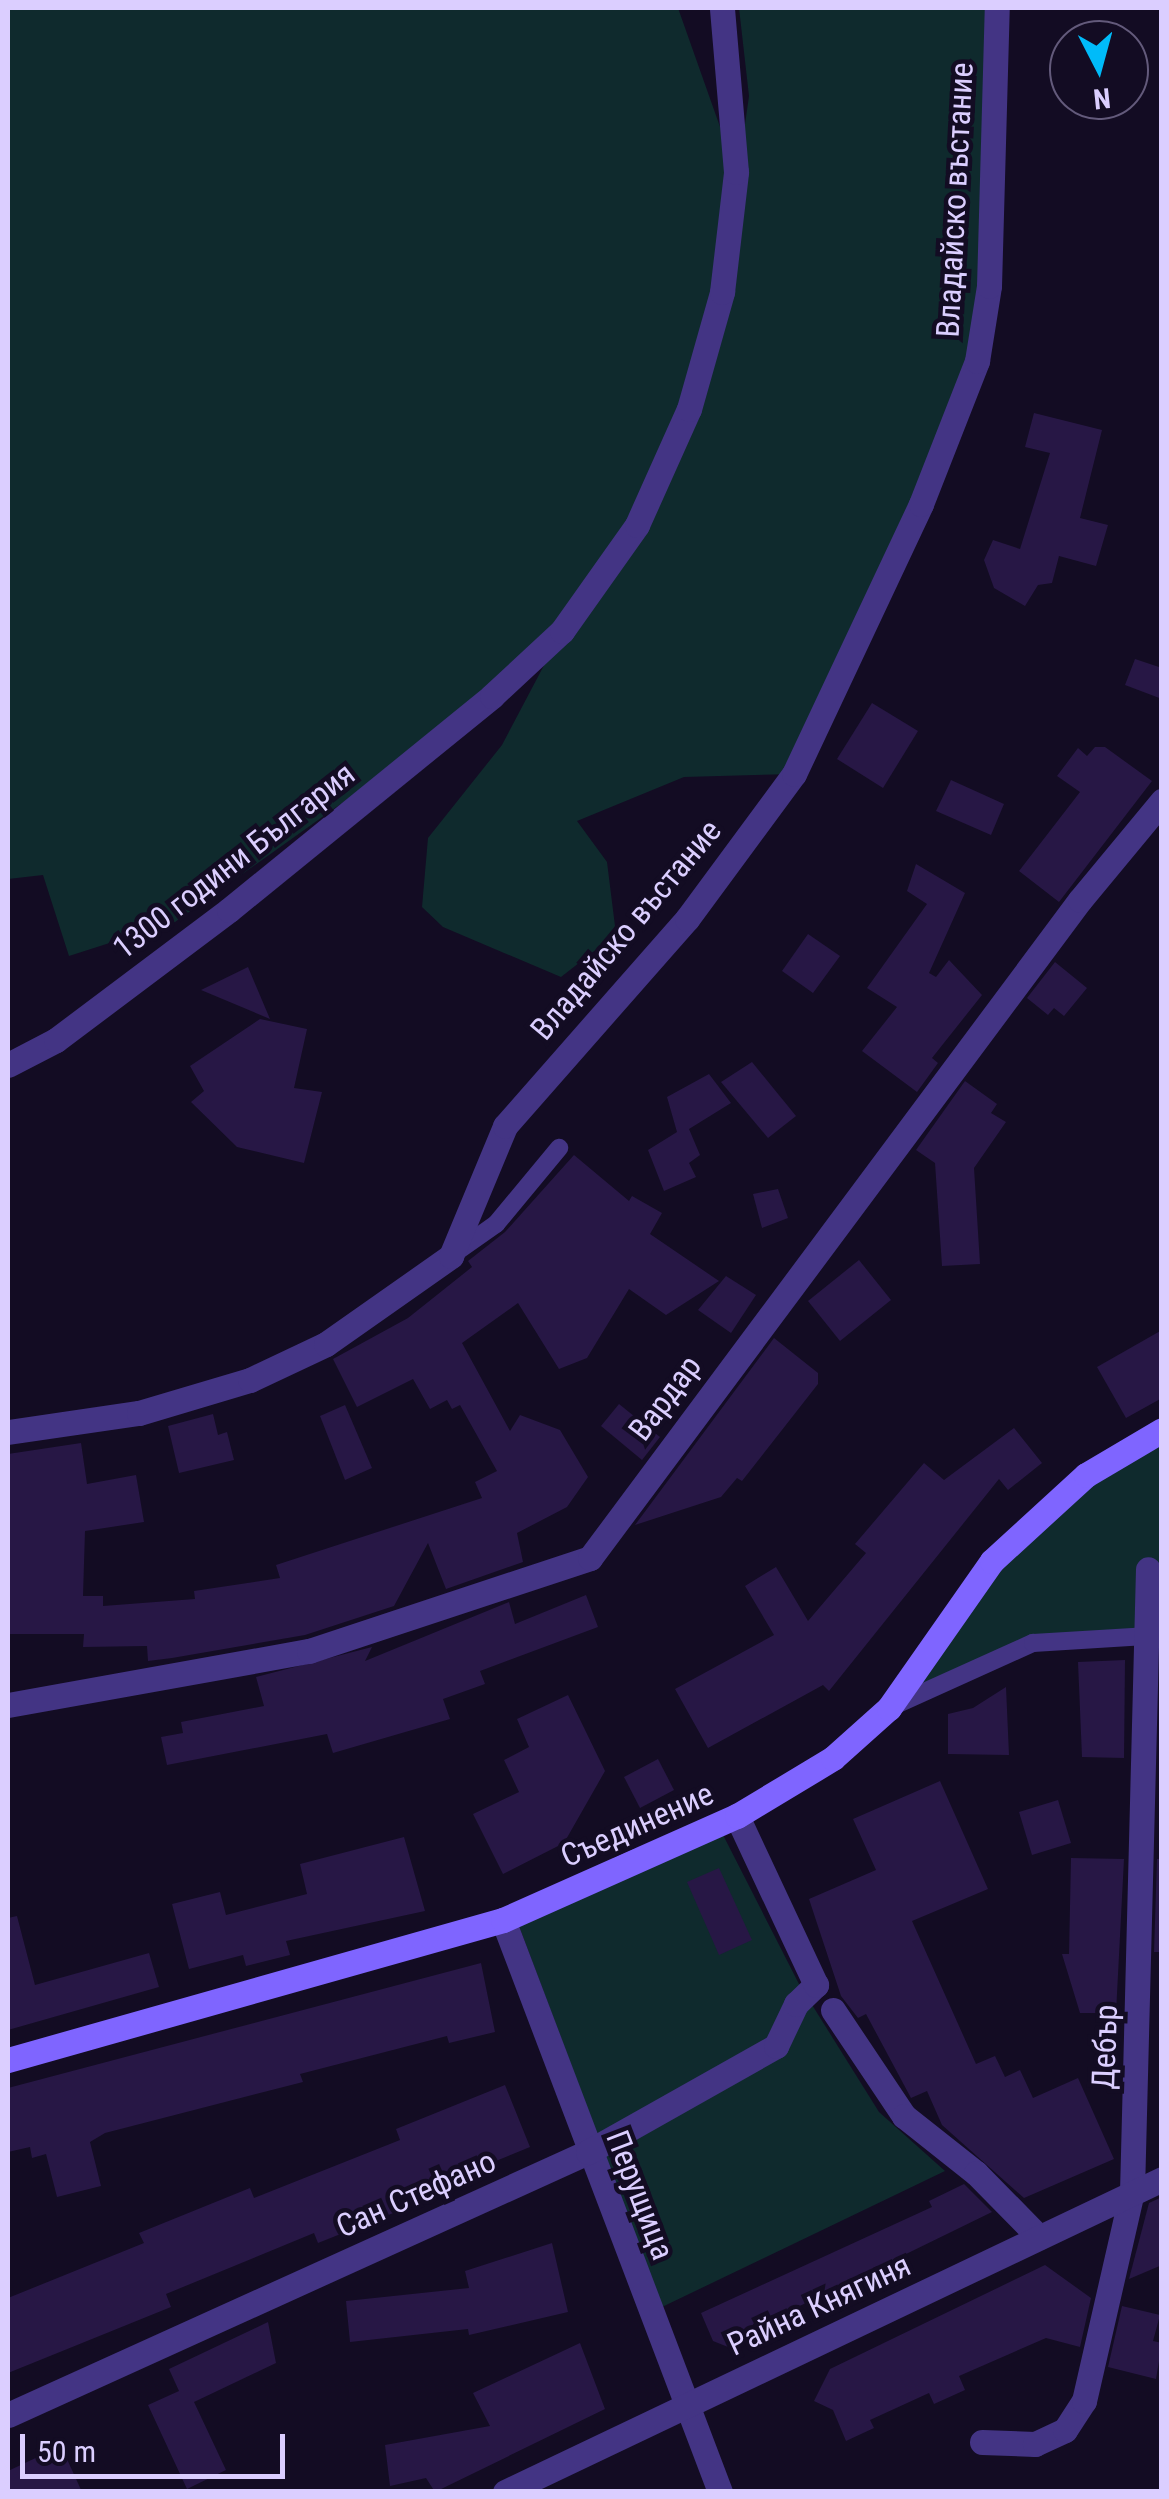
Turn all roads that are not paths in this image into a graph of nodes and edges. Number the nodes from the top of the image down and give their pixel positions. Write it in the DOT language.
graph roads {
  1 [pos="722,8"];
  2 [pos="998,8"];
  3 [pos="1162,802"];
  4 [pos="8,1065"];
  5 [pos="558,1148"];
  6 [pos="451,1256"];
  7 [pos="1162,1430"];
  8 [pos="8,1432"];
  9 [pos="1148,1569"];
  10 [pos="1152,1636"];
  11 [pos="8,1705"];
  12 [pos="890,1708"];
  13 [pos="737,1816"];
  14 [pos="503,1920"];
  15 [pos="834,2010"];
  16 [pos="8,2060"];
  17 [pos="588,2152"];
  18 [pos="1162,2179"];
  19 [pos="1132,2192"];
  20 [pos="1039,2237"];
  21 [pos="686,2404"];
  22 [pos="8,2415"];
  23 [pos="982,2442"];
  24 [pos="505,2492"];
  25 [pos="720,2492"];
  1 -- 4 [label="street, 1300 години България"];
  2 -- 6 [label="street, Владайско въстание"];
  3 -- 11 [label="street, Вардар"];
  5 -- 6 [label="lane"];
  6 -- 8 [label="street"];
  7 -- 12 [label="street, Съединение"];
  9 -- 10 [label="street, Дебър"];
  10 -- 12 [label="lane"];
  10 -- 19 [label="street, Дебър"];
  12 -- 13 [label="street, Съединение"];
  13 -- 14 [label="street, Съединение"];
  13 -- 17 [label="street, Сан Стефано"];
  14 -- 16 [label="street, Съединение"];
  14 -- 17 [label="street, Перущица"];
  15 -- 20 [label="street"];
  17 -- 21 [label="street, Перущица"];
  17 -- 22 [label="street, Сан Стефано"];
  18 -- 19 [label="street, Райна Княгиня"];
  19 -- 20 [label="street, Райна Княгиня"];
  19 -- 23 [label="street, Дебър"];
  20 -- 21 [label="street, Райна Княгиня"];
  21 -- 24 [label="street, Райна Княгиня"];
  21 -- 25 [label="street, Перущица"];
}
